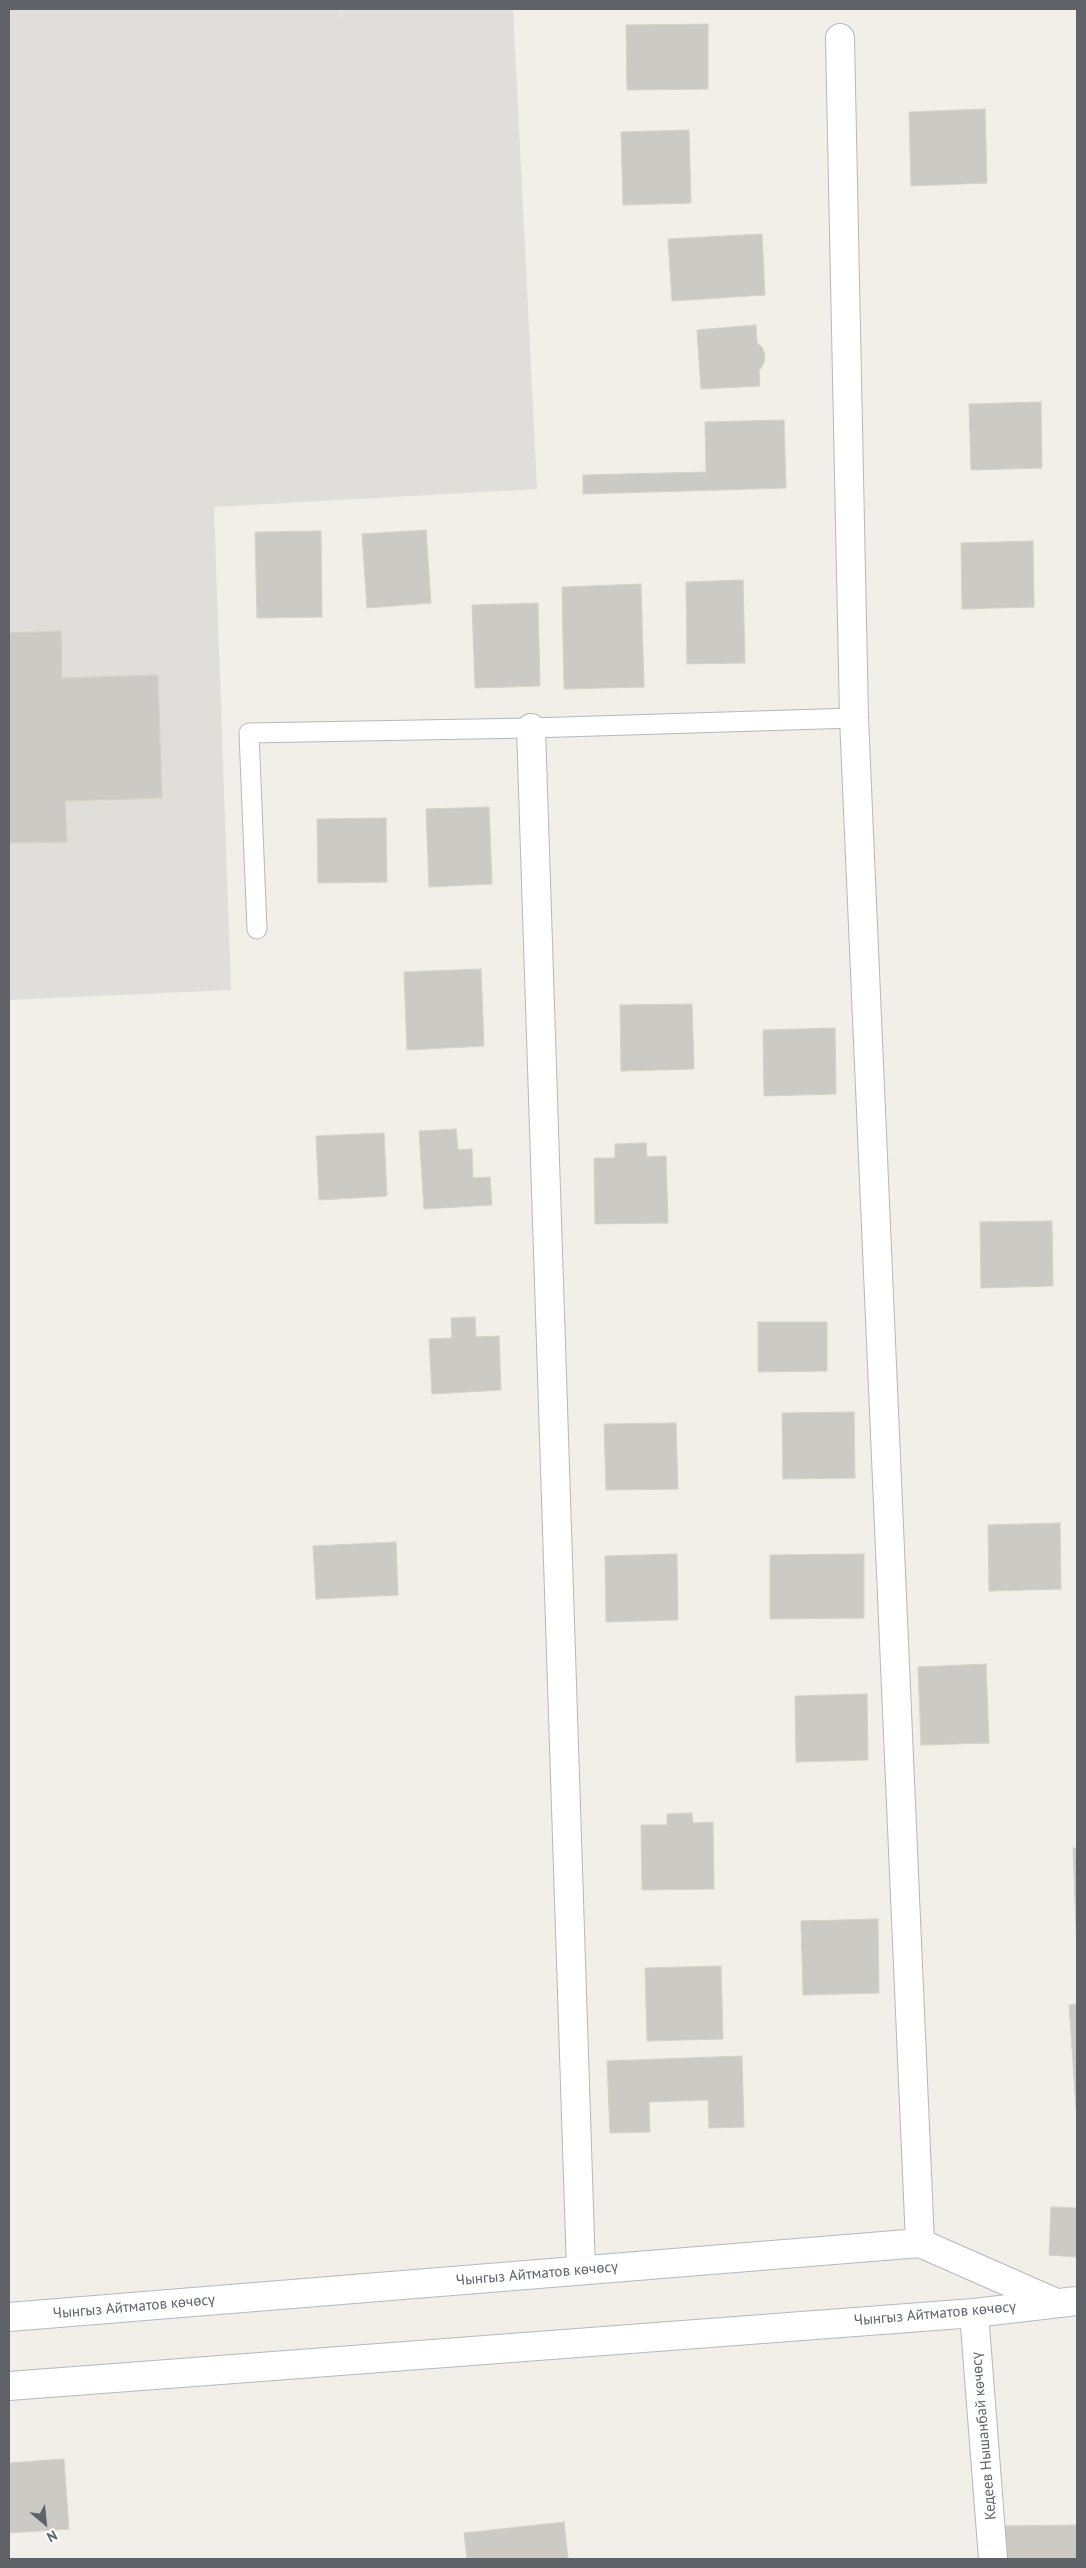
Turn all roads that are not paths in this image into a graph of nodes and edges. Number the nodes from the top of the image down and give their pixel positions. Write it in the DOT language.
graph roads {
  1 [pos="840,38"];
  2 [pos="854,718"];
  3 [pos="531,728"];
  4 [pos="258,929"];
  5 [pos="920,2243"];
  6 [pos="581,2270"];
  7 [pos="1065,2302"];
  8 [pos="974,2313"];
  9 [pos="9,2317"];
  10 [pos="9,2386"];
  11 [pos="993,2559"];
  1 -- 2 [label="street"];
  2 -- 3 [label="lane"];
  2 -- 5 [label="street"];
  3 -- 4 [label="lane"];
  3 -- 6 [label="street"];
  5 -- 6 [label="street, Чынгыз Айтматов көчөсү"];
  5 -- 7 [label="street, Чынгыз Айтматов көчөсү"];
  6 -- 9 [label="street, Чынгыз Айтматов көчөсү"];
  7 -- 8 [label="street, Чынгыз Айтматов көчөсү"];
  8 -- 10 [label="street, Чынгыз Айтматов көчөсү"];
  8 -- 11 [label="street, Кедеев Нышанбай көчөсү"];
}
